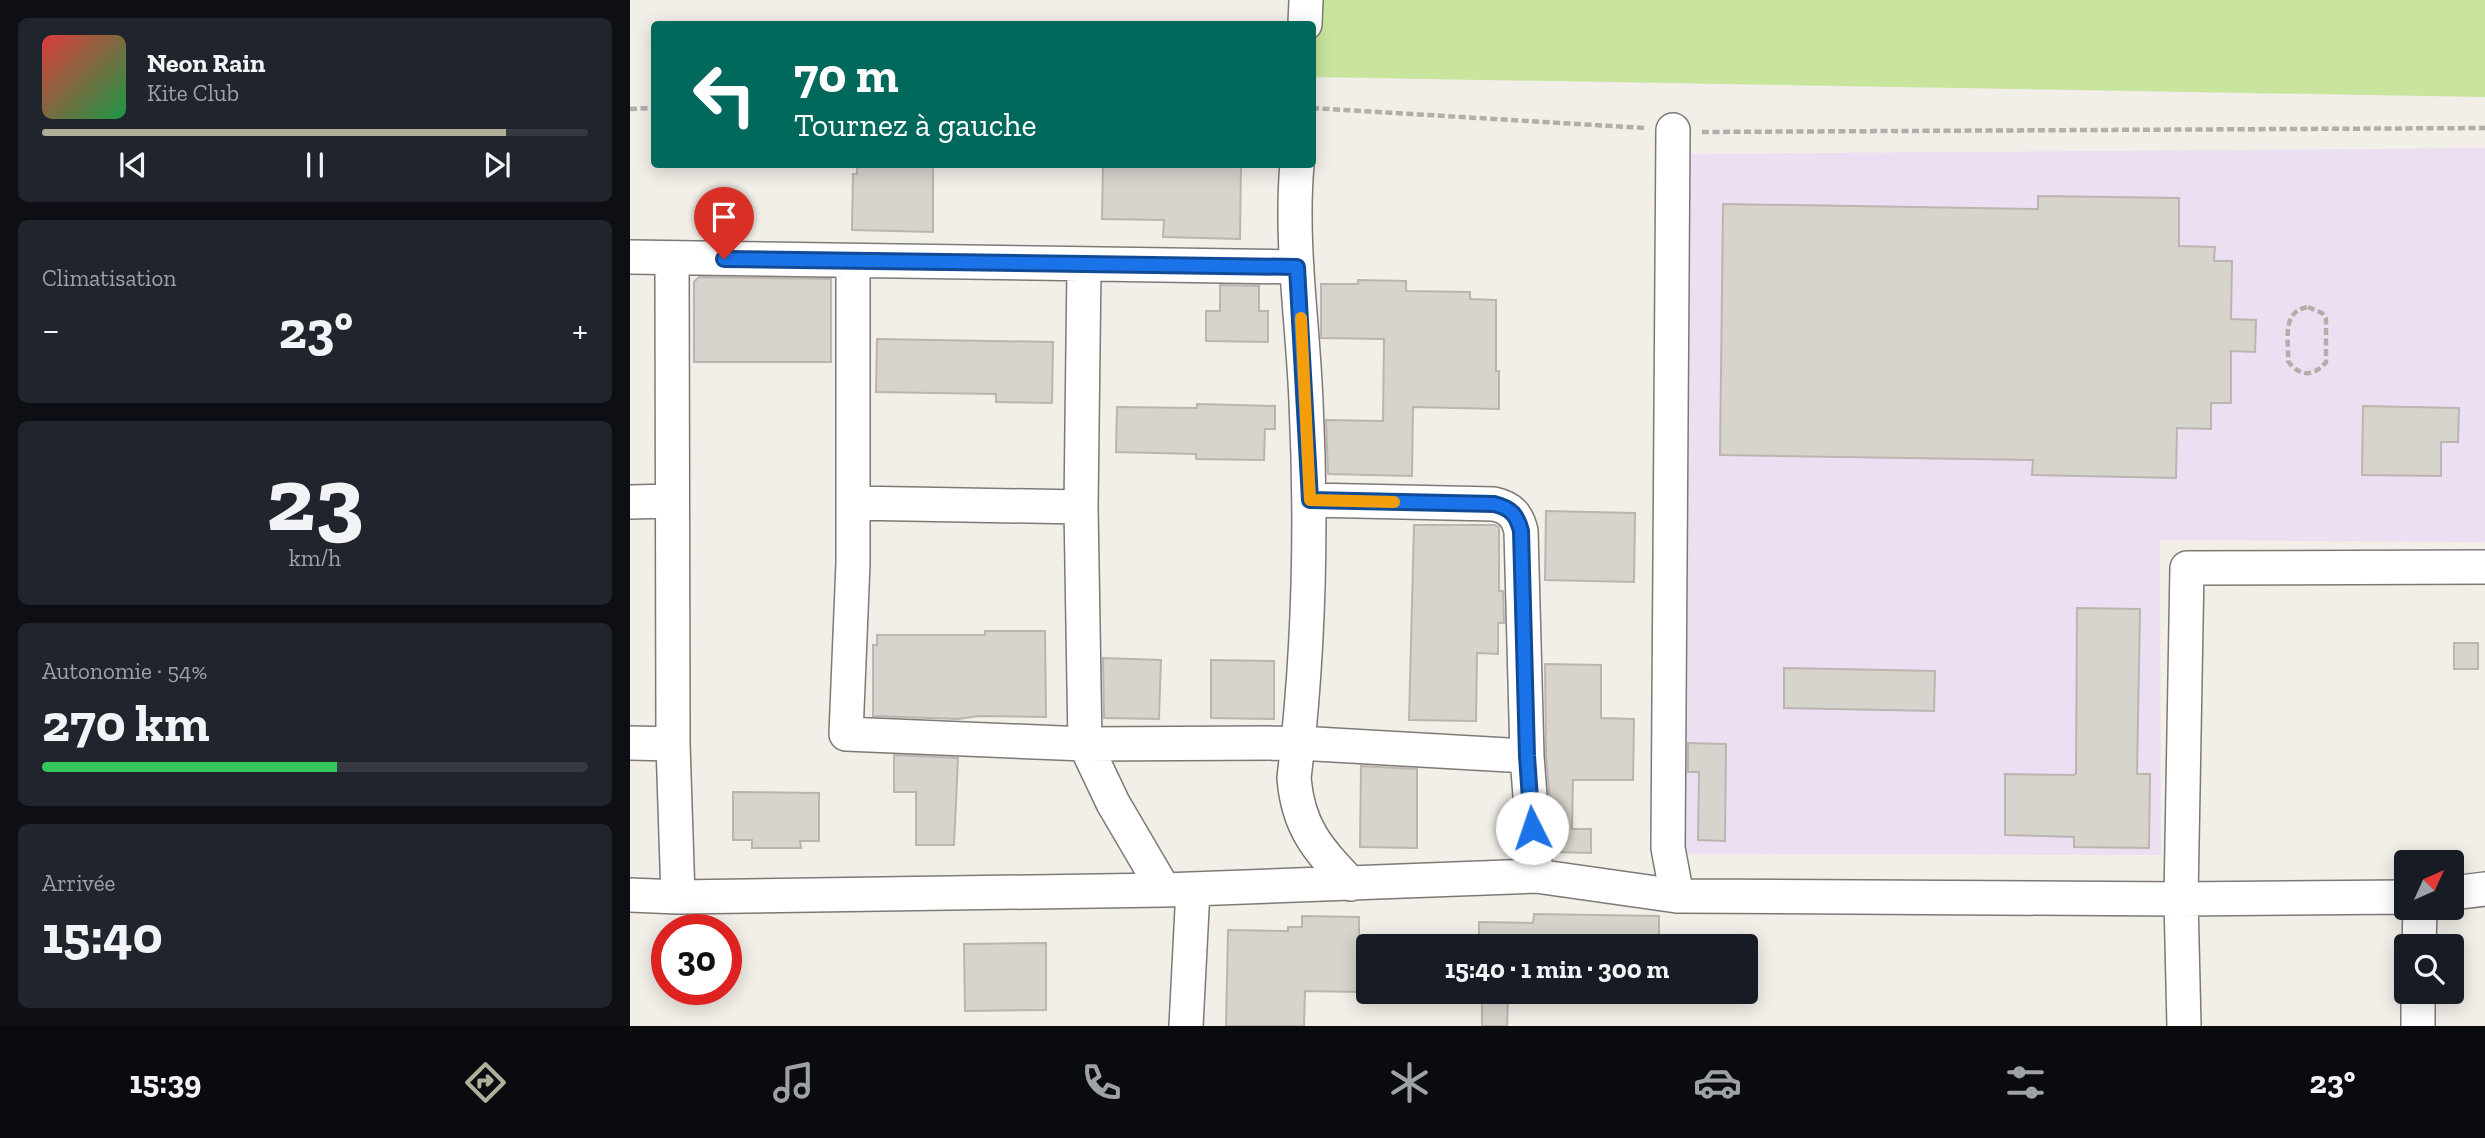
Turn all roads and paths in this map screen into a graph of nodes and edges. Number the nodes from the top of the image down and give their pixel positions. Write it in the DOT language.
graph roads {
  1 [pos="1306,0"];
  2 [pos="1305,21"];
  3 [pos="630,108"];
  4 [pos="651,108"];
  5 [pos="1316,108"];
  6 [pos="2485,128"];
  7 [pos="1673,130"];
  8 [pos="1297,168"];
  9 [pos="630,257"];
  10 [pos="672,258"];
  11 [pos="853,261"];
  12 [pos="1084,266"];
  13 [pos="1297,267"];
  14 [pos="2289,318"];
  15 [pos="1310,500"];
  16 [pos="672,501"];
  17 [pos="630,502"];
  18 [pos="853,503"];
  19 [pos="1080,507"];
  20 [pos="2485,567"];
  21 [pos="630,743"];
  22 [pos="1298,743"];
  23 [pos="673,744"];
  24 [pos="1085,744"];
  25 [pos="1527,756"];
  26 [pos="1536,876"];
  27 [pos="1351,884"];
  28 [pos="2485,889"];
  29 [pos="1178,890"];
  30 [pos="2464,892"];
  31 [pos="630,895"];
  32 [pos="1677,896"];
  33 [pos="678,897"];
  34 [pos="2394,897"];
  35 [pos="2181,899"];
  36 [pos="2418,1004"];
  37 [pos="1186,1026"];
  38 [pos="2184,1026"];
  39 [pos="2418,1026"];
  1 -- 2 [label="street"];
  3 -- 4 [label="path"];
  5 -- 7 [label="path"];
  6 -- 7 [label="path"];
  7 -- 32 [label="street"];
  8 -- 13 [label="street"];
  9 -- 10 [label="street"];
  10 -- 11 [label="street"];
  10 -- 16 [label="street"];
  11 -- 12 [label="street"];
  11 -- 18 [label="street"];
  12 -- 13 [label="street"];
  12 -- 19 [label="street"];
  13 -- 15 [label="street"];
  14 -- 14 [label="path"];
  15 -- 22 [label="street"];
  15 -- 25 [label="street"];
  16 -- 17 [label="street"];
  16 -- 23 [label="street"];
  18 -- 19 [label="street"];
  18 -- 24 [label="street"];
  19 -- 24 [label="street"];
  20 -- 35 [label="street"];
  21 -- 23 [label="street"];
  22 -- 24 [label="street"];
  22 -- 25 [label="street"];
  22 -- 27 [label="street"];
  23 -- 33 [label="street"];
  24 -- 29 [label="street"];
  25 -- 26 [label="street"];
  26 -- 27 [label="street"];
  26 -- 32 [label="street"];
  27 -- 29 [label="street"];
  28 -- 30 [label="street"];
  29 -- 33 [label="street"];
  29 -- 37 [label="street"];
  31 -- 33 [label="street"];
  32 -- 35 [label="street"];
  34 -- 35 [label="street"];
  35 -- 38 [label="street"];
  36 -- 39 [label="street"];
}
